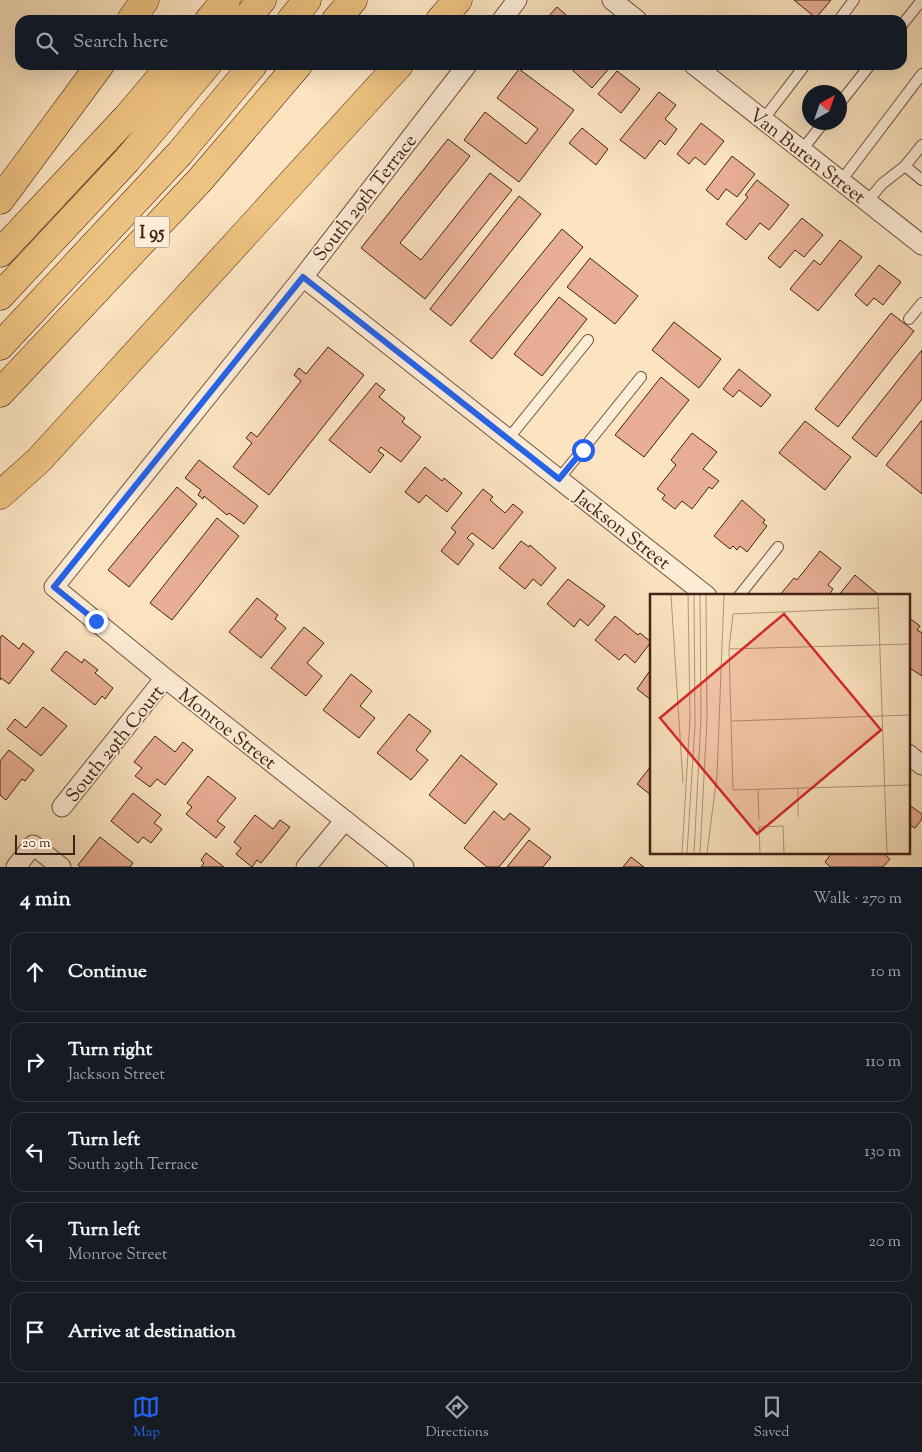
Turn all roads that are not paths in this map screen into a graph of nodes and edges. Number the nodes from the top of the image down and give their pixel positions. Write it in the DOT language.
graph roads {
  1 [pos="145,0"];
  2 [pos="226,0"];
  3 [pos="262,0"];
  4 [pos="307,0"];
  5 [pos="353,0"];
  6 [pos="458,0"];
  7 [pos="517,0"];
  8 [pos="612,0"];
  9 [pos="854,0"];
  10 [pos="922,0"];
  11 [pos="134,15"];
  12 [pos="213,15"];
  13 [pos="249,15"];
  14 [pos="295,15"];
  15 [pos="340,15"];
  16 [pos="444,15"];
  17 [pos="506,15"];
  18 [pos="631,15"];
  19 [pos="843,15"];
  20 [pos="907,19"];
  21 [pos="96,70"];
  22 [pos="167,70"];
  23 [pos="203,70"];
  24 [pos="249,70"];
  25 [pos="294,70"];
  26 [pos="394,70"];
  27 [pos="463,70"];
  28 [pos="700,70"];
  29 [pos="801,70"];
  30 [pos="866,70"];
  31 [pos="922,74"];
  32 [pos="847,94"];
  33 [pos="764,120"];
  34 [pos="818,130"];
  35 [pos="922,145"];
  36 [pos="802,150"];
  37 [pos="905,166"];
  38 [pos="922,180"];
  39 [pos="841,181"];
  40 [pos="0,200"];
  41 [pos="867,202"];
  42 [pos="922,245"];
  43 [pos="0,254"];
  44 [pos="303,277"];
  45 [pos="0,296"];
  46 [pos="922,303"];
  47 [pos="909,319"];
  48 [pos="588,340"];
  49 [pos="0,346"];
  50 [pos="641,377"];
  51 [pos="0,393"];
  52 [pos="508,439"];
  53 [pos="559,479"];
  54 [pos="0,495"];
  55 [pos="778,547"];
  56 [pos="54,587"];
  57 [pos="704,594"];
  58 [pos="741,594"];
  59 [pos="165,678"];
  60 [pos="910,756"];
  61 [pos="922,765"];
  62 [pos="62,807"];
  63 [pos="345,820"];
  64 [pos="16,867"];
  65 [pos="61,867"];
  66 [pos="306,867"];
  67 [pos="404,867"];
  1 -- 11 [label="highway"];
  2 -- 12 [label="highway"];
  3 -- 13 [label="highway"];
  4 -- 14 [label="highway"];
  5 -- 15 [label="highway"];
  6 -- 16 [label="highway"];
  7 -- 17 [label="street"];
  8 -- 18 [label="street"];
  9 -- 19 [label="lane"];
  10 -- 20 [label="lane"];
  21 -- 40 [label="highway"];
  22 -- 43 [label="highway"];
  23 -- 45 [label="highway"];
  24 -- 49 [label="highway"];
  25 -- 51 [label="highway, I 95"];
  26 -- 54 [label="highway"];
  27 -- 44 [label="street, South 29th Terrace"];
  28 -- 33 [label="street, Van Buren Street"];
  29 -- 33 [label="lane"];
  30 -- 32 [label="lane"];
  31 -- 39 [label="lane"];
  33 -- 36 [label="street, Van Buren Street"];
  34 -- 36 [label="lane"];
  35 -- 37 [label="lane"];
  36 -- 39 [label="street, Van Buren Street"];
  37 -- 38 [label="lane"];
  37 -- 41 [label="lane"];
  39 -- 41 [label="street, Van Buren Street"];
  41 -- 42 [label="street, Van Buren Street"];
  44 -- 52 [label="street, Jackson Street"];
  44 -- 56 [label="street, South 29th Terrace"];
  46 -- 47 [label="lane"];
  48 -- 52 [label="lane"];
  50 -- 53 [label="lane"];
  52 -- 53 [label="street, Jackson Street"];
  53 -- 57 [label="street, Jackson Street"];
  55 -- 58 [label="lane"];
  56 -- 59 [label="street, Monroe Street"];
  59 -- 62 [label="street, South 29th Court"];
  59 -- 63 [label="street, Monroe Street"];
  60 -- 61 [label="street"];
  63 -- 66 [label="street"];
  63 -- 67 [label="street, Monroe Street"];
  64 -- 65 [label="street"];
}
